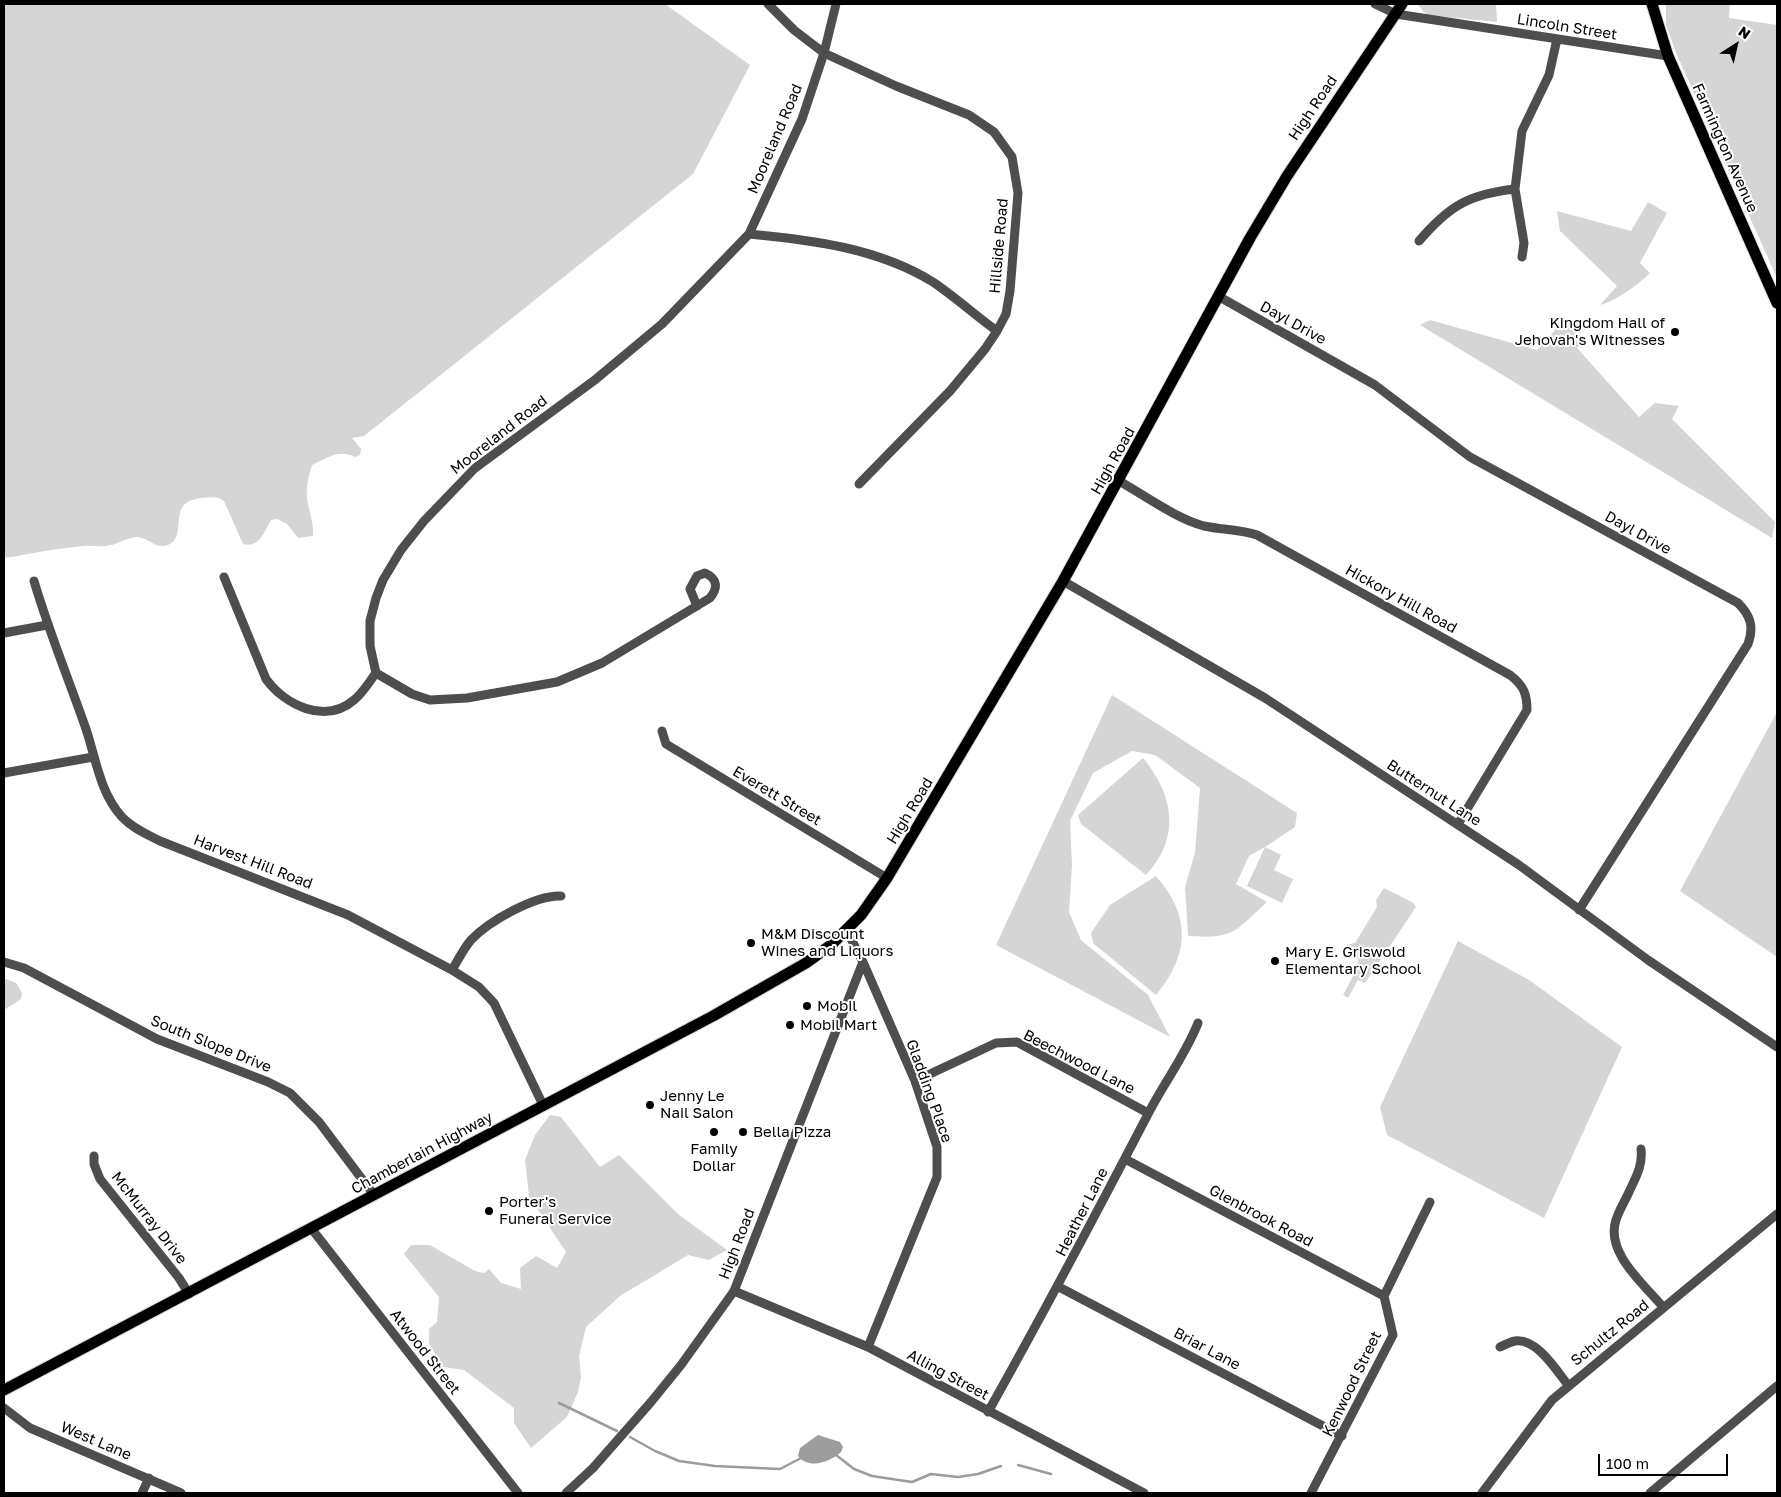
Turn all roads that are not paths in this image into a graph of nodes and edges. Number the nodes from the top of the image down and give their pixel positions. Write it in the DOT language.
graph roads {
  1 [pos="768,4"];
  2 [pos="836,4"];
  3 [pos="1375,4"];
  4 [pos="1402,4"];
  5 [pos="1652,4"];
  6 [pos="1396,14"];
  7 [pos="1557,39"];
  8 [pos="824,54"];
  9 [pos="1668,56"];
  10 [pos="1515,189"];
  11 [pos="750,234"];
  12 [pos="1419,241"];
  13 [pos="1522,257"];
  14 [pos="1218,296"];
  15 [pos="1777,303"];
  16 [pos="997,331"];
  17 [pos="1119,481"];
  18 [pos="859,484"];
  19 [pos="224,578"];
  20 [pos="1063,581"];
  21 [pos="34,582"];
  22 [pos="696,606"];
  23 [pos="47,625"];
  24 [pos="4,633"];
  25 [pos="376,673"];
  26 [pos="662,731"];
  27 [pos="93,757"];
  28 [pos="4,773"];
  29 [pos="1458,824"];
  30 [pos="887,878"];
  31 [pos="560,896"];
  32 [pos="1579,910"];
  33 [pos="847,931"];
  34 [pos="4,962"];
  35 [pos="863,962"];
  36 [pos="452,970"];
  37 [pos="1198,1023"];
  38 [pos="1777,1047"];
  39 [pos="915,1081"];
  40 [pos="543,1105"];
  41 [pos="1148,1113"];
  42 [pos="1641,1149"];
  43 [pos="94,1156"];
  44 [pos="1125,1159"];
  45 [pos="374,1195"];
  46 [pos="1430,1202"];
  47 [pos="1777,1214"];
  48 [pos="311,1228"];
  49 [pos="1059,1287"];
  50 [pos="734,1291"];
  51 [pos="189,1294"];
  52 [pos="1384,1296"];
  53 [pos="1663,1308"];
  54 [pos="868,1347"];
  55 [pos="1500,1347"];
  56 [pos="1568,1385"];
  57 [pos="1777,1386"];
  58 [pos="4,1390"];
  59 [pos="4,1408"];
  60 [pos="988,1412"];
  61 [pos="1342,1436"];
  62 [pos="149,1478"];
  63 [pos="142,1493"];
  64 [pos="181,1493"];
  65 [pos="518,1493"];
  66 [pos="566,1493"];
  67 [pos="1144,1493"];
  68 [pos="1311,1493"];
  69 [pos="1482,1493"];
  70 [pos="1650,1493"];
  1 -- 8 [label="street, Hillside Road"];
  2 -- 8 [label="street, Mooreland Road"];
  3 -- 6 [label="street, Lincoln Street"];
  4 -- 6 [label="main road, High Road"];
  5 -- 9 [label="main road, Farmington Avenue"];
  6 -- 7 [label="street, Lincoln Street"];
  6 -- 14 [label="main road, High Road"];
  7 -- 9 [label="street, Lincoln Street"];
  7 -- 10 [label="street"];
  8 -- 11 [label="street, Mooreland Road"];
  8 -- 16 [label="street, Hillside Road"];
  9 -- 15 [label="main road, Farmington Avenue"];
  10 -- 12 [label="street"];
  10 -- 13 [label="street"];
  11 -- 16 [label="street"];
  11 -- 25 [label="street, Mooreland Road"];
  14 -- 17 [label="main road, High Road"];
  14 -- 32 [label="street, Dayl Drive"];
  16 -- 18 [label="street, Hillside Road"];
  17 -- 20 [label="main road, High Road"];
  17 -- 29 [label="street, Hickory Hill Road"];
  19 -- 25 [label="street"];
  20 -- 29 [label="street, Butternut Lane"];
  20 -- 30 [label="main road, High Road"];
  21 -- 23 [label="street, Harvest Hill Road"];
  22 -- 25 [label="street"];
  23 -- 24 [label="street"];
  23 -- 27 [label="street, Harvest Hill Road"];
  26 -- 30 [label="street, Everett Street"];
  27 -- 28 [label="street"];
  27 -- 36 [label="street, Harvest Hill Road"];
  29 -- 32 [label="street, Butternut Lane"];
  30 -- 33 [label="main road, High Road"];
  31 -- 36 [label="street"];
  32 -- 38 [label="street, Butternut Lane"];
  33 -- 35 [label="street, Gladding Place"];
  33 -- 40 [label="main road, Chamberlain Highway"];
  34 -- 45 [label="street, South Slope Drive"];
  35 -- 39 [label="street, Gladding Place"];
  35 -- 50 [label="street, High Road"];
  36 -- 40 [label="street, Harvest Hill Road"];
  37 -- 41 [label="street, Heather Lane"];
  39 -- 41 [label="street, Beechwood Lane"];
  39 -- 54 [label="street, Gladding Place"];
  40 -- 45 [label="main road, Chamberlain Highway"];
  41 -- 44 [label="street, Heather Lane"];
  42 -- 53 [label="street"];
  43 -- 51 [label="street, McMurray Drive"];
  44 -- 49 [label="street, Heather Lane"];
  44 -- 52 [label="street, Glenbrook Road"];
  45 -- 48 [label="main road, Chamberlain Highway"];
  46 -- 52 [label="street"];
  47 -- 53 [label="street, Schultz Road"];
  48 -- 51 [label="main road, Chamberlain Highway"];
  48 -- 65 [label="street, Atwood Street"];
  49 -- 60 [label="street, Heather Lane"];
  49 -- 61 [label="street, Briar Lane"];
  50 -- 54 [label="street, Alling Street"];
  50 -- 66 [label="street, High Road"];
  51 -- 58 [label="main road, Chamberlain Highway"];
  52 -- 61 [label="street, Kenwood Street"];
  53 -- 56 [label="street, Schultz Road"];
  54 -- 60 [label="street, Alling Street"];
  55 -- 56 [label="street"];
  56 -- 69 [label="street, Schultz Road"];
  57 -- 70 [label="street"];
  59 -- 62 [label="street, West Lane"];
  60 -- 67 [label="street, Alling Street"];
  61 -- 68 [label="street, Kenwood Street"];
  62 -- 63 [label="street"];
  62 -- 64 [label="street, West Lane"];
}
